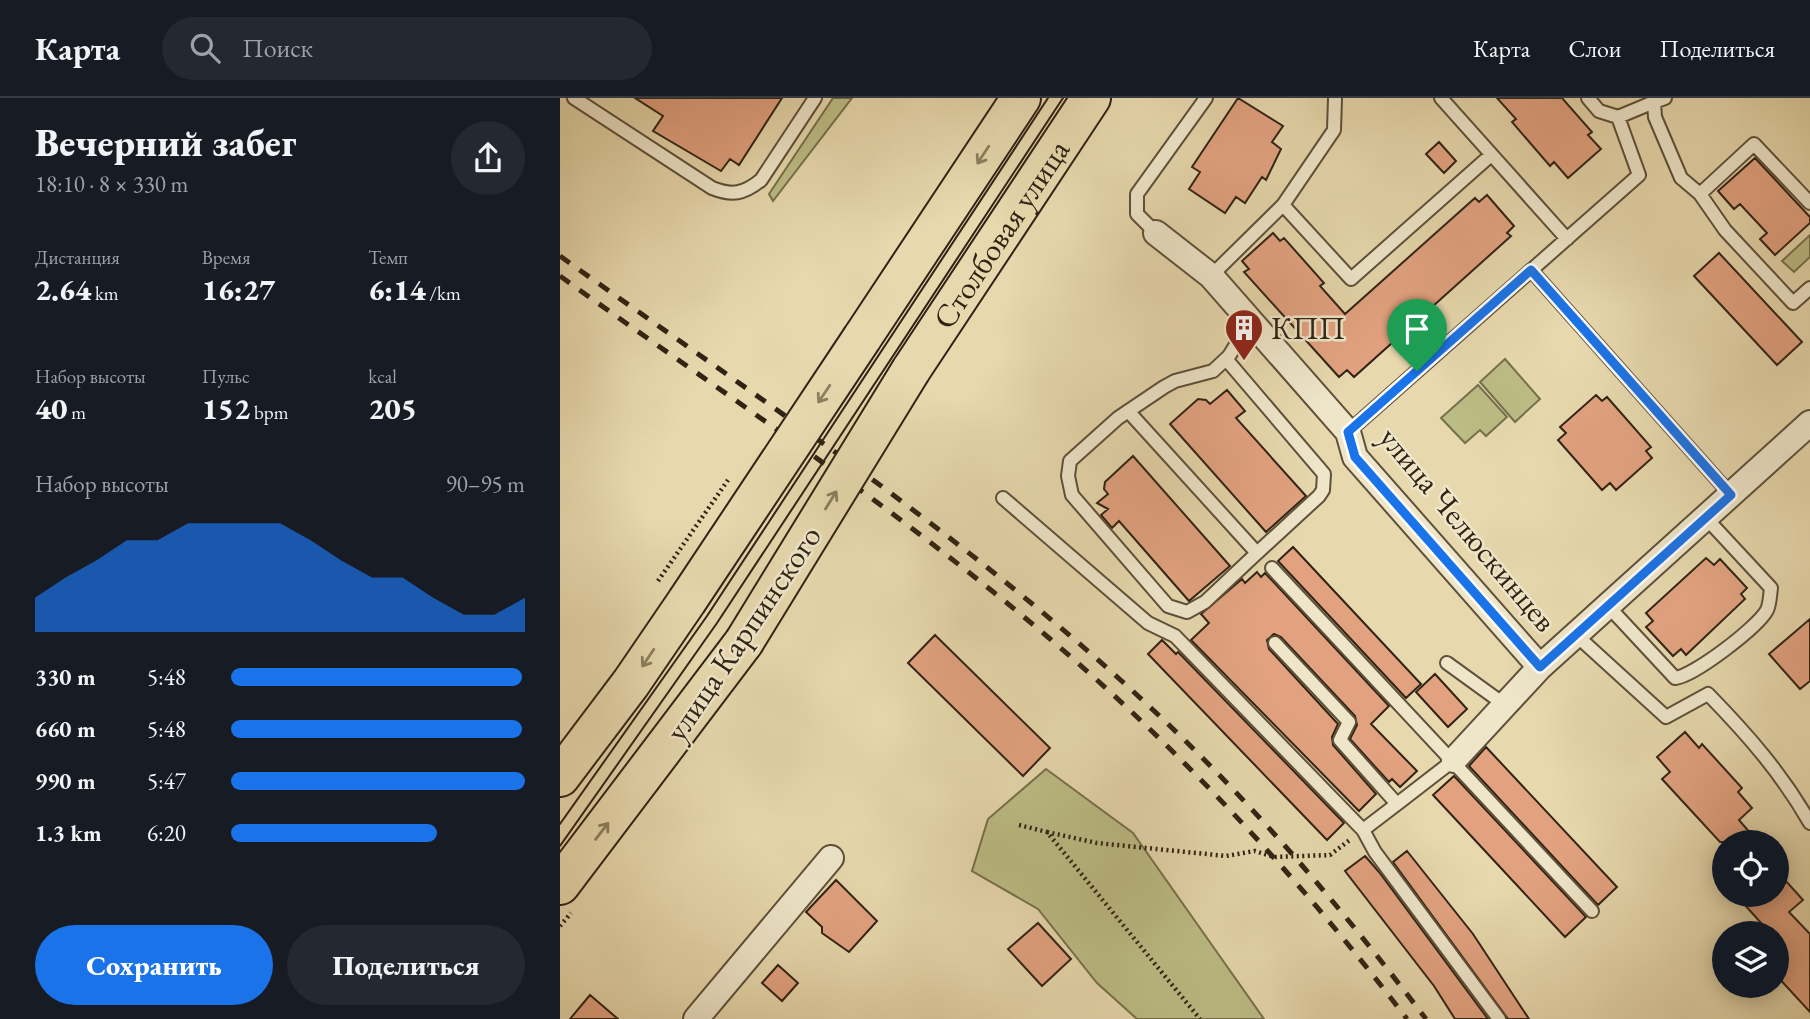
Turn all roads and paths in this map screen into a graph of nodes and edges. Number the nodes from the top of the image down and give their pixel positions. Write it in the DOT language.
graph roads {
  1 [pos="574,98"];
  2 [pos="815,98"];
  3 [pos="1021,98"];
  4 [pos="1091,98"];
  5 [pos="1206,98"];
  6 [pos="1335,98"];
  7 [pos="1441,98"];
  8 [pos="1588,98"];
  9 [pos="1659,100"];
  10 [pos="1618,117"];
  11 [pos="1491,155"];
  12 [pos="1700,194"];
  13 [pos="1810,203"];
  14 [pos="1283,205"];
  15 [pos="1156,233"];
  16 [pos="1567,239"];
  17 [pos="1531,270"];
  18 [pos="1211,276"];
  19 [pos="1810,288"];
  20 [pos="1250,323"];
  21 [pos="862,338"];
  22 [pos="1226,359"];
  23 [pos="911,370"];
  24 [pos="1128,411"];
  25 [pos="1810,424"];
  26 [pos="1348,432"];
  27 [pos="1731,495"];
  28 [pos="1003,498"];
  29 [pos="1706,518"];
  30 [pos="1257,553"];
  31 [pos="1272,568"];
  32 [pos="1608,606"];
  33 [pos="1576,635"];
  34 [pos="1275,643"];
  35 [pos="1447,663"];
  36 [pos="1540,667"];
  37 [pos="1505,705"];
  38 [pos="1454,760"];
  39 [pos="560,777"];
  40 [pos="1396,804"];
  41 [pos="1810,823"];
  42 [pos="1019,825"];
  43 [pos="1363,830"];
  44 [pos="1047,832"];
  45 [pos="831,858"];
  46 [pos="560,885"];
  47 [pos="1592,911"];
  48 [pos="704,1016"];
  49 [pos="1200,1019"];
  50 [pos="1499,1019"];
  1 -- 2 [label="lane"];
  3 -- 21 [label="main road, Столбовая улица, one-way"];
  4 -- 23 [label="main road, Столбовая улица"];
  5 -- 15 [label="lane"];
  6 -- 14 [label="lane"];
  7 -- 11 [label="lane"];
  8 -- 10 [label="lane"];
  9 -- 10 [label="lane"];
  9 -- 12 [label="lane"];
  10 -- 16 [label="lane, улица Челюскинцев"];
  11 -- 14 [label="lane"];
  11 -- 16 [label="lane"];
  12 -- 13 [label="lane"];
  12 -- 19 [label="lane"];
  14 -- 18 [label="lane"];
  15 -- 18 [label="street, улица Челюскинцев"];
  16 -- 17 [label="lane, улица Челюскинцев"];
  17 -- 26 [label="lane, улица Челюскинцев"];
  17 -- 27 [label="lane"];
  18 -- 20 [label="street, улица Челюскинцев"];
  20 -- 22 [label="lane"];
  20 -- 26 [label="street, улица Челюскинцев"];
  21 -- 39 [label="main road, улица Карпинского, one-way, bridge"];
  22 -- 24 [label="lane"];
  22 -- 30 [label="lane"];
  46 -- 23 [label="main road, улица Карпинского, one-way, bridge"];
  24 -- 30 [label="lane"];
  24 -- 30 [label="lane"];
  25 -- 27 [label="street"];
  26 -- 36 [label="street, улица Челюскинцев"];
  27 -- 29 [label="street"];
  28 -- 43 [label="lane"];
  29 -- 32 [label="street"];
  29 -- 32 [label="lane"];
  31 -- 38 [label="lane"];
  32 -- 33 [label="street"];
  33 -- 36 [label="street"];
  33 -- 41 [label="lane, улица Челюскинцев"];
  34 -- 40 [label="lane"];
  35 -- 37 [label="lane"];
  36 -- 37 [label="street"];
  37 -- 38 [label="street"];
  38 -- 40 [label="lane"];
  38 -- 47 [label="lane"];
  40 -- 43 [label="lane"];
  42 -- 44 [label="path"];
  43 -- 44 [label="path"];
  43 -- 50 [label="lane"];
  44 -- 49 [label="path"];
  45 -- 48 [label="street"];
}
